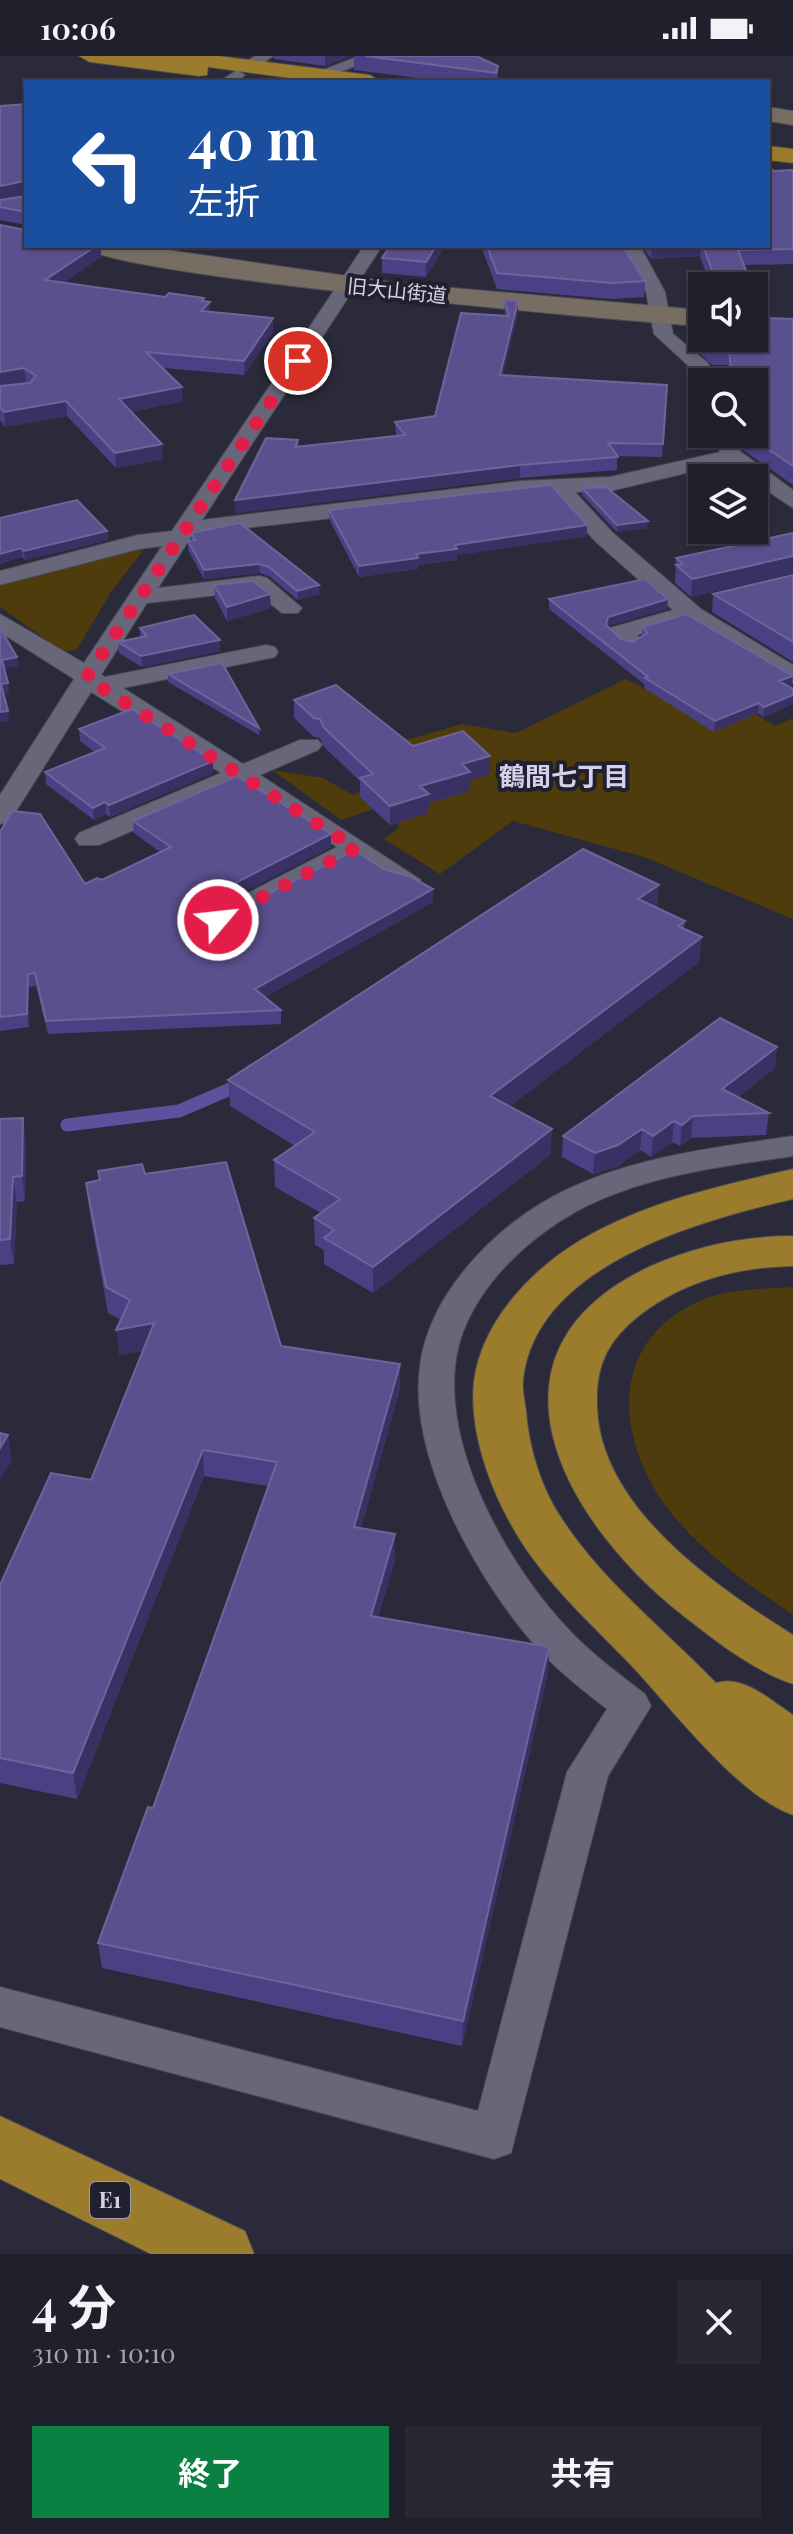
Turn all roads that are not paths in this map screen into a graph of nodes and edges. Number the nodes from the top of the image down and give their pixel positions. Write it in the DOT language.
graph roads {
  1 [pos="90,56"];
  2 [pos="169,56"];
  3 [pos="374,56"];
  4 [pos="245,70"];
  5 [pos="318,75"];
  6 [pos="282,80"];
  7 [pos="355,80"];
  8 [pos="770,114"];
  9 [pos="793,118"];
  10 [pos="770,126"];
  11 [pos="793,129"];
  12 [pos="770,134"];
  13 [pos="793,137"];
  14 [pos="770,145"];
  15 [pos="793,148"];
  16 [pos="770,153"];
  17 [pos="793,156"];
  18 [pos="108,248"];
  19 [pos="372,248"];
  20 [pos="632,248"];
  21 [pos="347,286"];
  22 [pos="661,315"];
  23 [pos="688,317"];
  24 [pos="703,368"];
  25 [pos="728,448"];
  26 [pos="733,456"];
  27 [pos="744,464"];
  28 [pos="793,471"];
  29 [pos="768,475"];
  30 [pos="768,482"];
  31 [pos="558,487"];
  32 [pos="793,501"];
  33 [pos="186,532"];
  34 [pos="0,578"];
  35 [pos="142,597"];
  36 [pos="715,601"];
  37 [pos="290,608"];
  38 [pos="689,610"];
  39 [pos="0,621"];
  40 [pos="198,641"];
  41 [pos="631,642"];
  42 [pos="266,652"];
  43 [pos="213,663"];
  44 [pos="793,676"];
  45 [pos="92,682"];
  46 [pos="309,745"];
  47 [pos="237,773"];
  48 [pos="0,816"];
  49 [pos="89,839"];
  50 [pos="356,848"];
  51 [pos="407,880"];
  52 [pos="232,913"];
  53 [pos="793,1146"];
  54 [pos="793,1184"];
  55 [pos="793,1201"];
  56 [pos="667,1219"];
  57 [pos="793,1251"];
  58 [pos="632,1631"];
  59 [pos="793,1662"];
  60 [pos="793,1744"];
  61 [pos="793,1791"];
  62 [pos="0,2007"];
  63 [pos="0,2146"];
  64 [pos="221,2254"];
  1 -- 4 [label="highway"];
  2 -- 4 [label="highway"];
  3 -- 5 [label="street"];
  4 -- 5 [label="highway"];
  4 -- 6 [label="highway"];
  5 -- 7 [label="highway"];
  8 -- 9 [label="street"];
  10 -- 11 [label="highway"];
  12 -- 13 [label="highway"];
  14 -- 15 [label="highway"];
  16 -- 17 [label="highway"];
  18 -- 21 [label="street, 旧大山街道"];
  19 -- 21 [label="street"];
  20 -- 22 [label="street"];
  21 -- 22 [label="street, 旧大山街道"];
  21 -- 33 [label="street"];
  22 -- 23 [label="street, 旧大山街道"];
  22 -- 24 [label="street"];
  25 -- 26 [label="street"];
  26 -- 27 [label="street"];
  26 -- 31 [label="street"];
  28 -- 29 [label="street"];
  30 -- 32 [label="street"];
  31 -- 33 [label="street"];
  31 -- 38 [label="street"];
  33 -- 34 [label="street"];
  33 -- 35 [label="street"];
  35 -- 37 [label="street"];
  35 -- 45 [label="street"];
  36 -- 38 [label="street"];
  38 -- 41 [label="street"];
  38 -- 44 [label="street"];
  39 -- 45 [label="street"];
  40 -- 43 [label="street"];
  42 -- 43 [label="street"];
  43 -- 45 [label="street"];
  45 -- 47 [label="street"];
  45 -- 48 [label="street"];
  46 -- 47 [label="street"];
  47 -- 49 [label="street"];
  47 -- 50 [label="street"];
  50 -- 51 [label="street"];
  50 -- 52 [label="street"];
  53 -- 62 [label="street"];
  54 -- 56 [label="highway"];
  55 -- 56 [label="highway"];
  56 -- 58 [label="highway"];
  57 -- 59 [label="highway"];
  58 -- 60 [label="highway"];
  58 -- 61 [label="highway"];
  63 -- 64 [label="highway, E1"];
}
